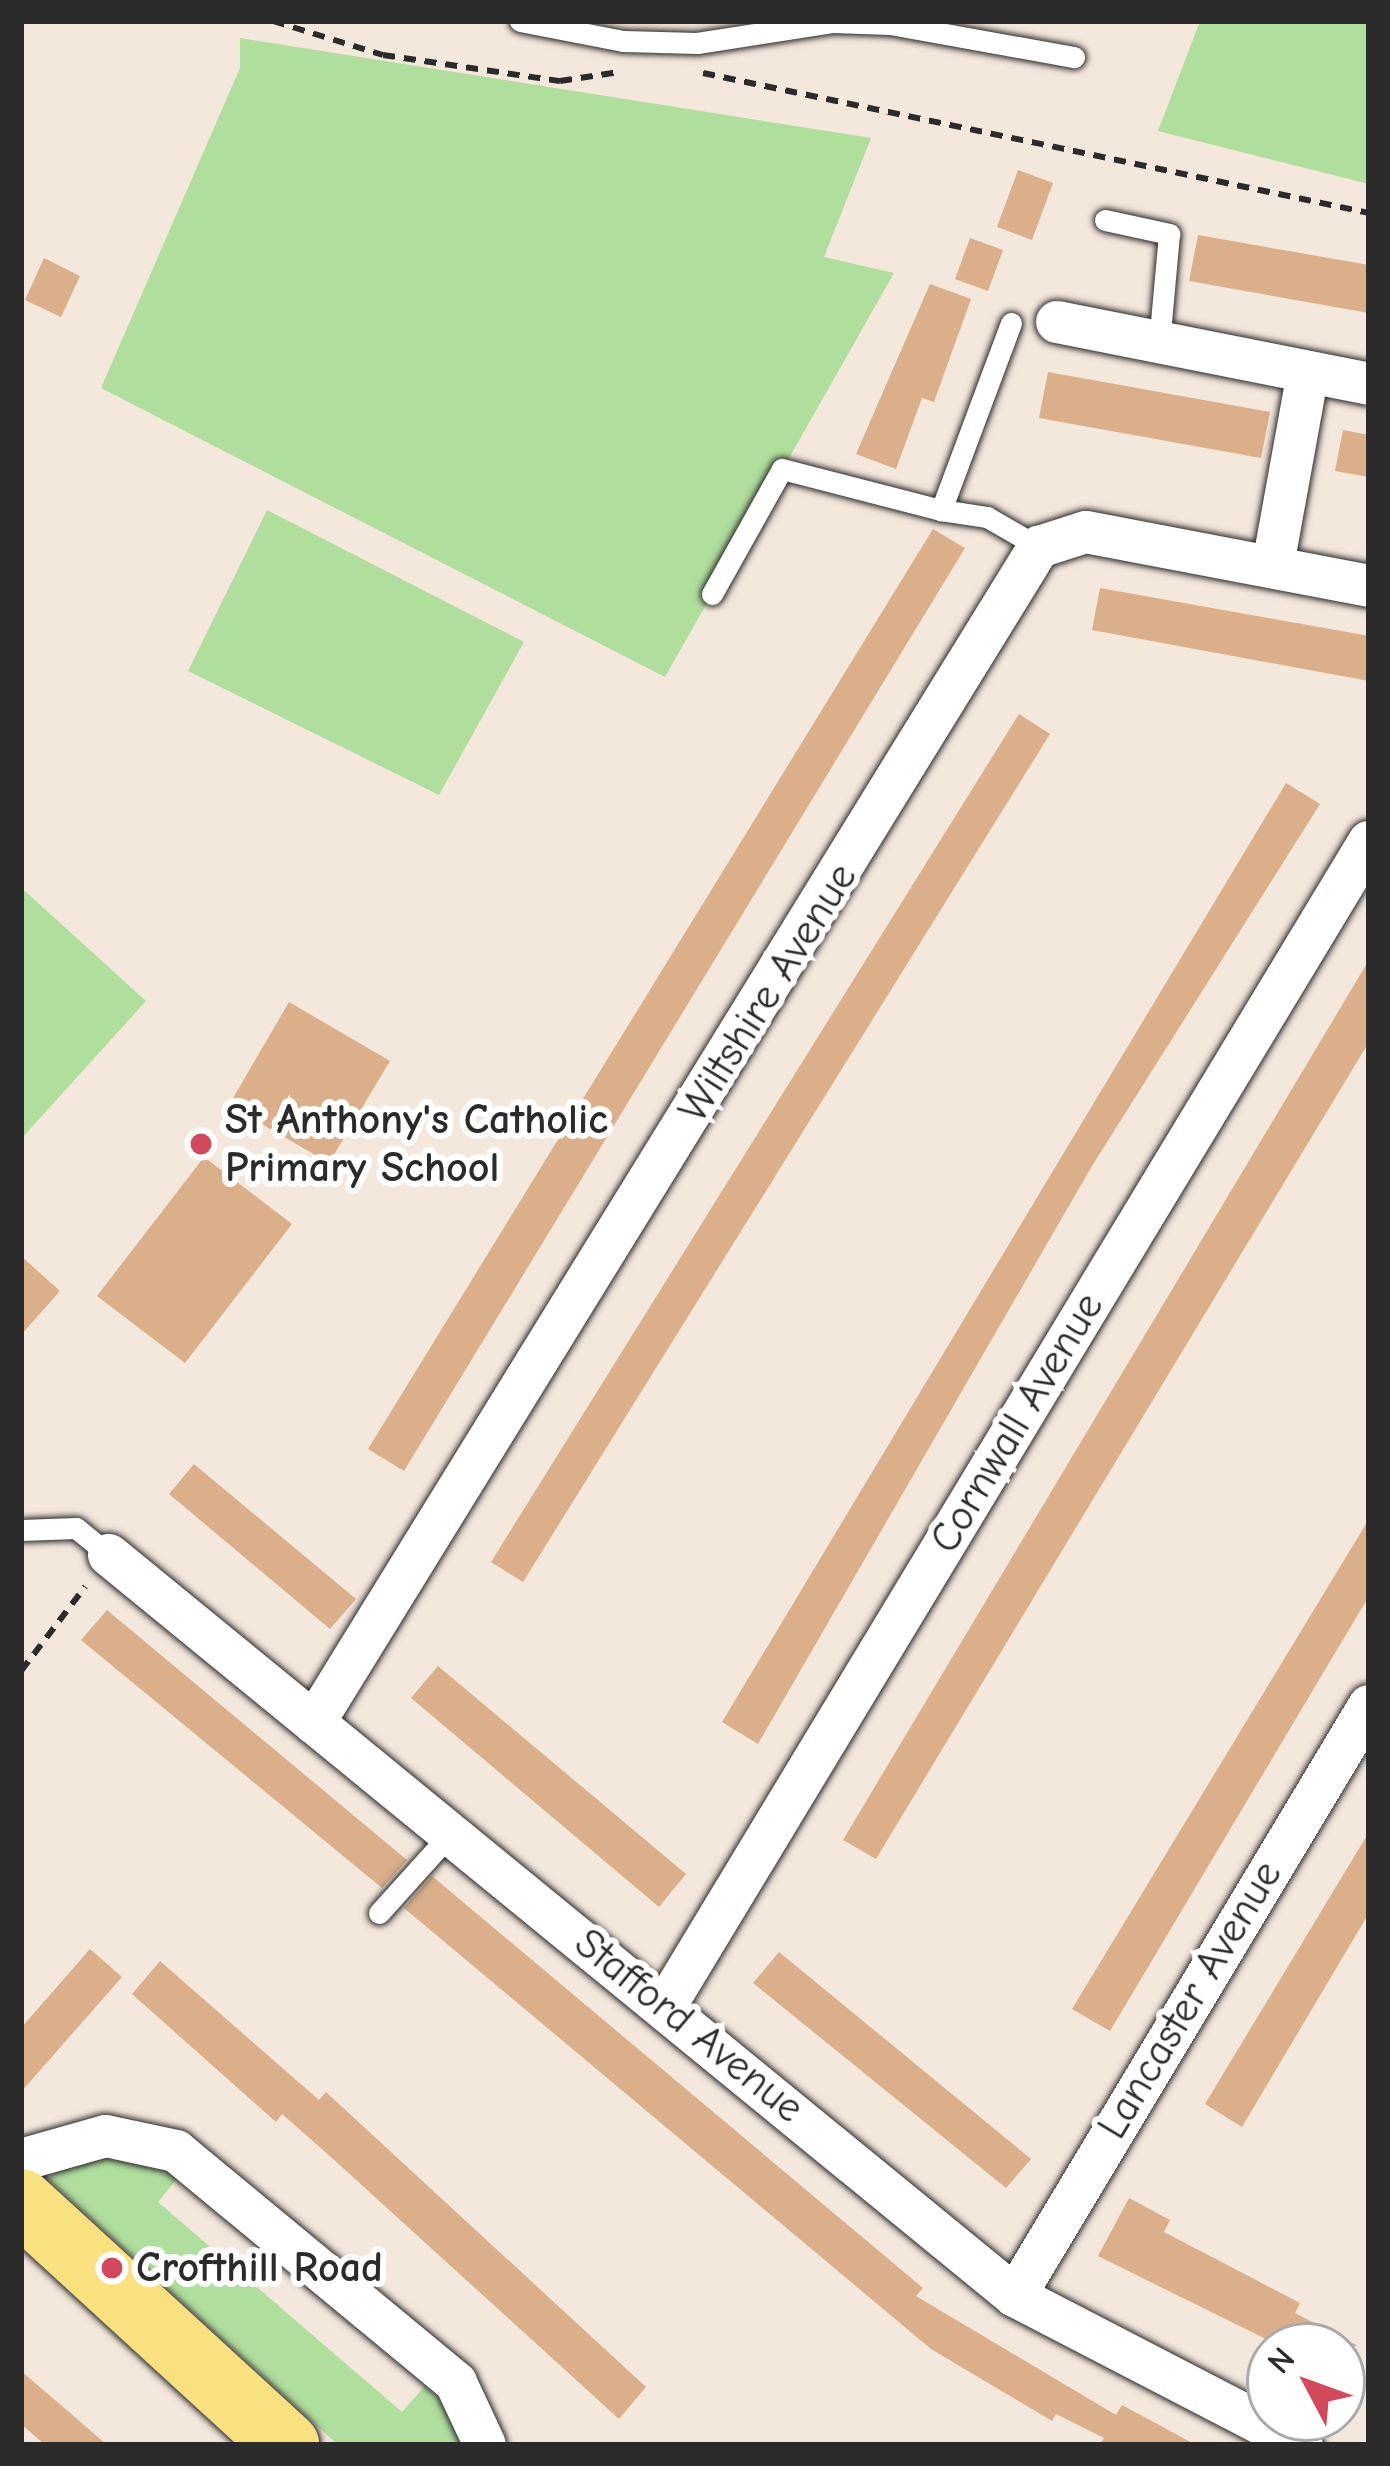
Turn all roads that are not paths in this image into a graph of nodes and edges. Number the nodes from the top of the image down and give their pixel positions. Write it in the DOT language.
graph roads {
  1 [pos="520,21"];
  2 [pos="1074,57"];
  3 [pos="1105,220"];
  4 [pos="1058,322"];
  5 [pos="1010,323"];
  6 [pos="1160,343"];
  7 [pos="1308,374"];
  8 [pos="1369,384"];
  9 [pos="941,510"];
  10 [pos="1039,547"];
  11 [pos="1273,565"];
  12 [pos="1369,586"];
  13 [pos="712,594"];
  14 [pos="1369,842"];
  15 [pos="21,1530"];
  16 [pos="109,1555"];
  17 [pos="1369,1706"];
  18 [pos="314,1723"];
  19 [pos="451,1833"];
  20 [pos="379,1913"];
  21 [pos="666,2005"];
  22 [pos="21,2160"];
  23 [pos="21,2202"];
  24 [pos="1016,2296"];
  25 [pos="286,2445"];
  26 [pos="485,2445"];
  27 [pos="1302,2445"];
  1 -- 2 [label="lane"];
  3 -- 6 [label="lane"];
  4 -- 6 [label="street"];
  5 -- 9 [label="lane"];
  6 -- 7 [label="street"];
  7 -- 8 [label="street"];
  7 -- 11 [label="street"];
  9 -- 10 [label="lane"];
  9 -- 13 [label="lane"];
  10 -- 11 [label="street"];
  10 -- 18 [label="street, Wiltshire Avenue"];
  11 -- 12 [label="street"];
  14 -- 21 [label="street, Cornwall Avenue"];
  15 -- 16 [label="lane"];
  16 -- 18 [label="street, Stafford Avenue"];
  17 -- 24 [label="street, Lancaster Avenue"];
  18 -- 19 [label="street, Stafford Avenue"];
  19 -- 20 [label="lane"];
  19 -- 21 [label="street, Stafford Avenue"];
  21 -- 24 [label="street, Stafford Avenue"];
  22 -- 26 [label="street"];
  23 -- 25 [label="main road"];
  24 -- 27 [label="street, Stafford Avenue"];
}
